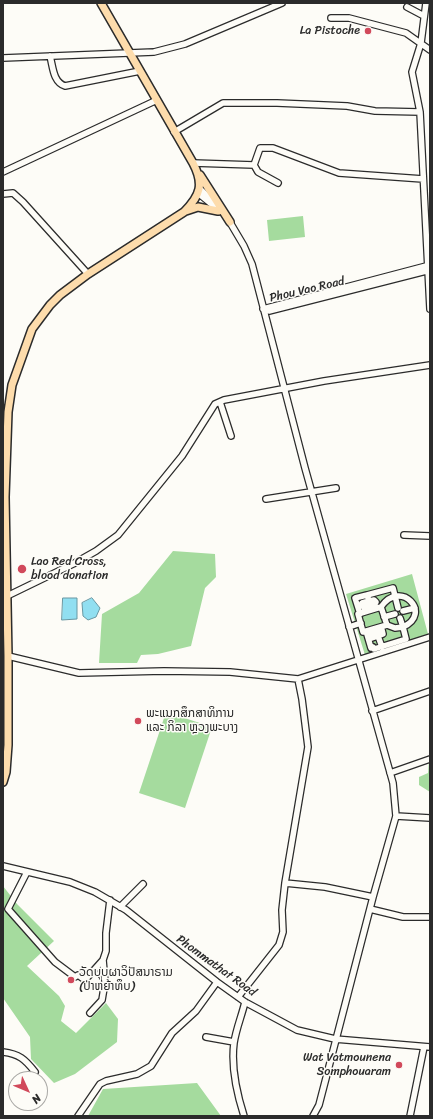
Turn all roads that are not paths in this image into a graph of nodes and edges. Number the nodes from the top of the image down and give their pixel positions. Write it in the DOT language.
graph roads {
  1 [pos="100,3"];
  2 [pos="282,3"];
  3 [pos="426,3"];
  4 [pos="407,7"];
  5 [pos="424,16"];
  6 [pos="331,18"];
  7 [pos="421,43"];
  8 [pos="430,50"];
  9 [pos="130,54"];
  10 [pos="50,56"];
  11 [pos="3,58"];
  12 [pos="140,72"];
  13 [pos="157,100"];
  14 [pos="420,112"];
  15 [pos="174,132"];
  16 [pos="193,163"];
  17 [pos="254,165"];
  18 [pos="3,172"];
  19 [pos="198,172"];
  20 [pos="423,179"];
  21 [pos="278,183"];
  22 [pos="199,191"];
  23 [pos="3,194"];
  24 [pos="427,200"];
  25 [pos="218,211"];
  26 [pos="184,212"];
  27 [pos="230,222"];
  28 [pos="429,268"];
  29 [pos="88,274"];
  30 [pos="263,309"];
  31 [pos="430,309"];
  32 [pos="430,365"];
  33 [pos="283,388"];
  34 [pos="220,402"];
  35 [pos="5,423"];
  36 [pos="231,436"];
  37 [pos="336,488"];
  38 [pos="311,490"];
  39 [pos="266,499"];
  40 [pos="404,535"];
  41 [pos="430,536"];
  42 [pos="5,597"];
  43 [pos="395,597"];
  44 [pos="382,607"];
  45 [pos="415,608"];
  46 [pos="360,614"];
  47 [pos="395,614"];
  48 [pos="384,617"];
  49 [pos="400,618"];
  50 [pos="361,623"];
  51 [pos="386,625"];
  52 [pos="349,627"];
  53 [pos="402,627"];
  54 [pos="366,631"];
  55 [pos="378,636"];
  56 [pos="430,637"];
  57 [pos="382,647"];
  58 [pos="8,656"];
  59 [pos="359,661"];
  60 [pos="298,679"];
  61 [pos="430,692"];
  62 [pos="372,711"];
  63 [pos="430,759"];
  64 [pos="390,773"];
  65 [pos="3,782"];
  66 [pos="396,816"];
  67 [pos="430,818"];
  68 [pos="3,866"];
  69 [pos="27,872"];
  70 [pos="285,883"];
  71 [pos="143,884"];
  72 [pos="373,896"];
  73 [pos="110,900"];
  74 [pos="120,907"];
  75 [pos="370,909"];
  76 [pos="430,917"];
  77 [pos="103,960"];
  78 [pos="217,982"];
  79 [pos="238,997"];
  80 [pos="245,1002"];
  81 [pos="90,1013"];
  82 [pos="206,1037"];
  83 [pos="335,1039"];
  84 [pos="234,1042"];
  85 [pos="427,1047"];
  86 [pos="3,1052"];
  87 [pos="34,1071"];
  88 [pos="78,1116"];
  89 [pos="244,1116"];
  90 [pos="313,1116"];
  91 [pos="410,1116"];
  1 -- 9 [label="main road"];
  2 -- 9 [label="street"];
  3 -- 5 [label="street"];
  4 -- 5 [label="street"];
  5 -- 7 [label="street"];
  6 -- 7 [label="street"];
  7 -- 8 [label="street"];
  7 -- 14 [label="street"];
  9 -- 10 [label="street"];
  9 -- 12 [label="main road"];
  10 -- 11 [label="street"];
  10 -- 12 [label="street"];
  12 -- 13 [label="main road"];
  13 -- 15 [label="main road"];
  13 -- 18 [label="street"];
  14 -- 15 [label="street"];
  14 -- 20 [label="street"];
  15 -- 16 [label="main road"];
  16 -- 17 [label="street"];
  16 -- 19 [label="main road"];
  17 -- 20 [label="street"];
  17 -- 21 [label="street"];
  19 -- 22 [label="main road"];
  19 -- 27 [label="main road"];
  20 -- 24 [label="street"];
  22 -- 25 [label="street"];
  22 -- 26 [label="main road"];
  22 -- 27 [label="street"];
  23 -- 29 [label="street"];
  24 -- 28 [label="street"];
  25 -- 26 [label="main road"];
  25 -- 27 [label="street"];
  26 -- 29 [label="main road"];
  27 -- 30 [label="street"];
  28 -- 30 [label="street, Phou Vao Road"];
  28 -- 31 [label="street"];
  29 -- 35 [label="main road"];
  30 -- 33 [label="street"];
  32 -- 33 [label="street"];
  33 -- 34 [label="street"];
  33 -- 38 [label="street"];
  34 -- 36 [label="street"];
  34 -- 42 [label="street"];
  35 -- 42 [label="main road"];
  37 -- 38 [label="street"];
  38 -- 39 [label="street"];
  38 -- 52 [label="street"];
  40 -- 41 [label="street"];
  42 -- 58 [label="main road"];
  43 -- 44 [label="street"];
  43 -- 45 [label="street"];
  43 -- 45 [label="street"];
  43 -- 46 [label="street"];
  44 -- 46 [label="street"];
  44 -- 48 [label="street"];
  45 -- 53 [label="street"];
  46 -- 50 [label="street"];
  47 -- 48 [label="street"];
  48 -- 51 [label="street"];
  49 -- 53 [label="street"];
  50 -- 52 [label="street"];
  50 -- 54 [label="street"];
  51 -- 53 [label="street"];
  51 -- 54 [label="street"];
  52 -- 59 [label="street"];
  53 -- 57 [label="street"];
  54 -- 57 [label="street"];
  55 -- 57 [label="street"];
  56 -- 59 [label="street"];
  58 -- 60 [label="street"];
  58 -- 65 [label="main road"];
  59 -- 60 [label="street"];
  59 -- 62 [label="street"];
  60 -- 70 [label="street"];
  61 -- 62 [label="street"];
  62 -- 64 [label="street"];
  63 -- 64 [label="street"];
  64 -- 66 [label="street"];
  66 -- 67 [label="street"];
  66 -- 72 [label="street"];
  68 -- 69 [label="street, Phommathat Road"];
  69 -- 73 [label="street, Phommathat Road"];
  69 -- 77 [label="street"];
  70 -- 72 [label="street"];
  70 -- 79 [label="street"];
  71 -- 74 [label="street"];
  72 -- 75 [label="street"];
  73 -- 74 [label="street, Phommathat Road"];
  73 -- 77 [label="street"];
  74 -- 78 [label="street, Phommathat Road"];
  75 -- 76 [label="street"];
  75 -- 83 [label="street"];
  77 -- 81 [label="street"];
  78 -- 79 [label="street, Phommathat Road"];
  78 -- 88 [label="street"];
  79 -- 80 [label="street, Phommathat Road"];
  80 -- 83 [label="street, Phommathat Road"];
  80 -- 84 [label="street"];
  82 -- 84 [label="street"];
  83 -- 85 [label="street, Phommathat Road"];
  83 -- 90 [label="street"];
  84 -- 89 [label="street"];
  85 -- 91 [label="street"];
  86 -- 87 [label="street"];
}
